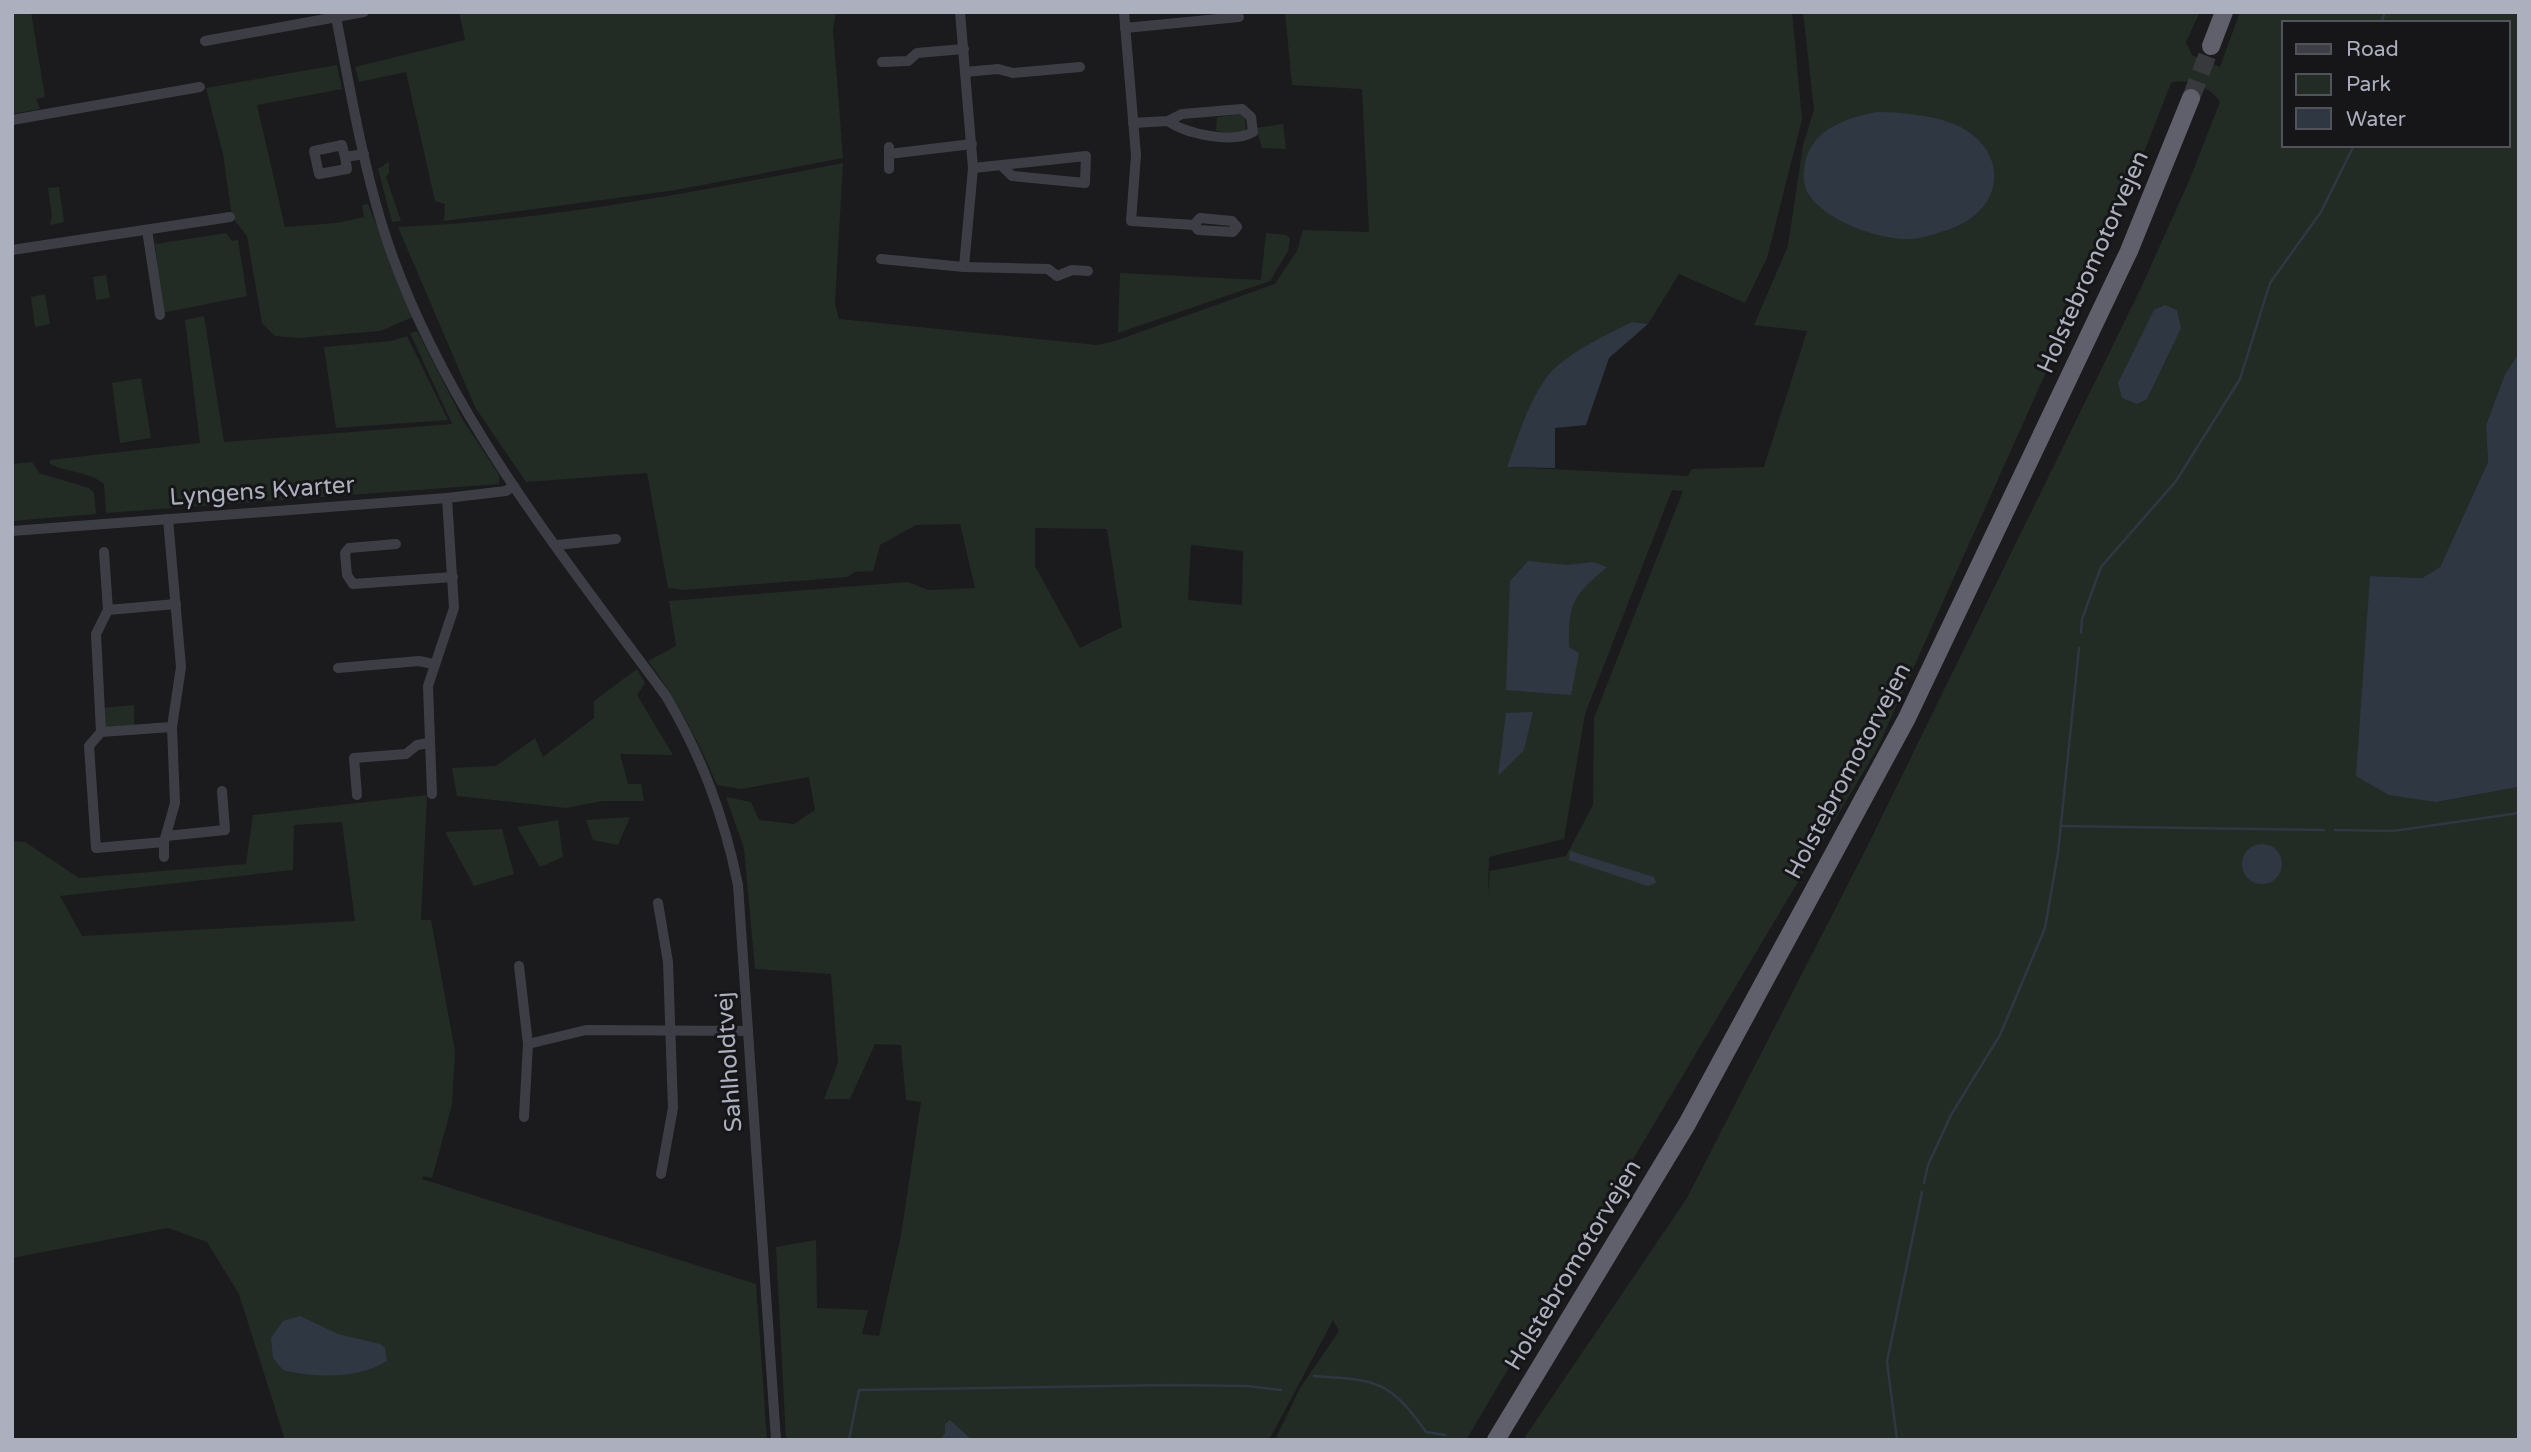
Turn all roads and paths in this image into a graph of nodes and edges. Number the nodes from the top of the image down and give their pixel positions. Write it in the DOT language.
graph roads {
  1 [pos="364,12"];
  2 [pos="960,12"];
  3 [pos="1124,12"];
  4 [pos="2224,12"];
  5 [pos="335,15"];
  6 [pos="1239,17"];
  7 [pos="1125,28"];
  8 [pos="205,41"];
  9 [pos="2211,46"];
  10 [pos="964,49"];
  11 [pos="881,62"];
  12 [pos="1080,67"];
  13 [pos="965,72"];
  14 [pos="200,87"];
  15 [pos="2191,98"];
  16 [pos="12,120"];
  17 [pos="1168,121"];
  18 [pos="1133,122"];
  19 [pos="972,144"];
  20 [pos="364,153"];
  21 [pos="345,157"];
  22 [pos="1002,166"];
  23 [pos="973,168"];
  24 [pos="889,169"];
  25 [pos="230,217"];
  26 [pos="1194,225"];
  27 [pos="147,230"];
  28 [pos="12,250"];
  29 [pos="881,259"];
  30 [pos="964,267"];
  31 [pos="1088,271"];
  32 [pos="160,315"];
  33 [pos="514,486"];
  34 [pos="447,498"];
  35 [pos="168,519"];
  36 [pos="12,531"];
  37 [pos="616,539"];
  38 [pos="396,544"];
  39 [pos="556,545"];
  40 [pos="104,552"];
  41 [pos="453,577"];
  42 [pos="176,604"];
  43 [pos="108,610"];
  44 [pos="433,664"];
  45 [pos="338,668"];
  46 [pos="172,727"];
  47 [pos="101,732"];
  48 [pos="429,743"];
  49 [pos="222,791"];
  50 [pos="432,793"];
  51 [pos="357,795"];
  52 [pos="165,839"];
  53 [pos="164,856"];
  54 [pos="658,903"];
  55 [pos="519,966"];
  56 [pos="670,1030"];
  57 [pos="748,1031"];
  58 [pos="528,1044"];
  59 [pos="524,1117"];
  60 [pos="661,1174"];
  61 [pos="776,1440"];
  62 [pos="1496,1440"];
  1 -- 5 [label="street"];
  2 -- 10 [label="street"];
  3 -- 7 [label="street"];
  4 -- 9 [label="highway"];
  5 -- 8 [label="street"];
  5 -- 20 [label="street, Sahlholdtvej"];
  6 -- 7 [label="street"];
  7 -- 18 [label="street"];
  10 -- 11 [label="street"];
  10 -- 13 [label="street"];
  12 -- 13 [label="street"];
  13 -- 19 [label="street"];
  14 -- 16 [label="street"];
  15 -- 62 [label="highway, Holstebromotorvejen"];
  17 -- 17 [label="street"];
  17 -- 18 [label="street"];
  18 -- 26 [label="street"];
  19 -- 23 [label="street"];
  19 -- 24 [label="street"];
  20 -- 21 [label="street"];
  20 -- 33 [label="street, Sahlholdtvej"];
  22 -- 22 [label="street"];
  22 -- 23 [label="street"];
  23 -- 30 [label="street"];
  25 -- 27 [label="street"];
  27 -- 28 [label="street"];
  27 -- 32 [label="street"];
  29 -- 30 [label="street"];
  30 -- 31 [label="street"];
  33 -- 34 [label="street, Lyngens Kvarter"];
  33 -- 39 [label="street, Sahlholdtvej"];
  34 -- 35 [label="street, Lyngens Kvarter"];
  34 -- 41 [label="street"];
  35 -- 36 [label="street, Lyngens Kvarter"];
  35 -- 42 [label="street"];
  37 -- 39 [label="street"];
  38 -- 41 [label="street"];
  39 -- 57 [label="street, Sahlholdtvej"];
  40 -- 43 [label="street"];
  41 -- 44 [label="street"];
  42 -- 43 [label="street"];
  42 -- 46 [label="street"];
  43 -- 47 [label="street"];
  44 -- 45 [label="street"];
  44 -- 48 [label="street"];
  46 -- 47 [label="street"];
  46 -- 52 [label="street"];
  47 -- 52 [label="street"];
  48 -- 50 [label="street"];
  48 -- 51 [label="street"];
  49 -- 52 [label="street"];
  52 -- 53 [label="street"];
  54 -- 56 [label="street"];
  55 -- 58 [label="street"];
  56 -- 57 [label="street"];
  56 -- 58 [label="street"];
  56 -- 60 [label="street"];
  57 -- 61 [label="street, Sahlholdtvej"];
  58 -- 59 [label="street"];
}
